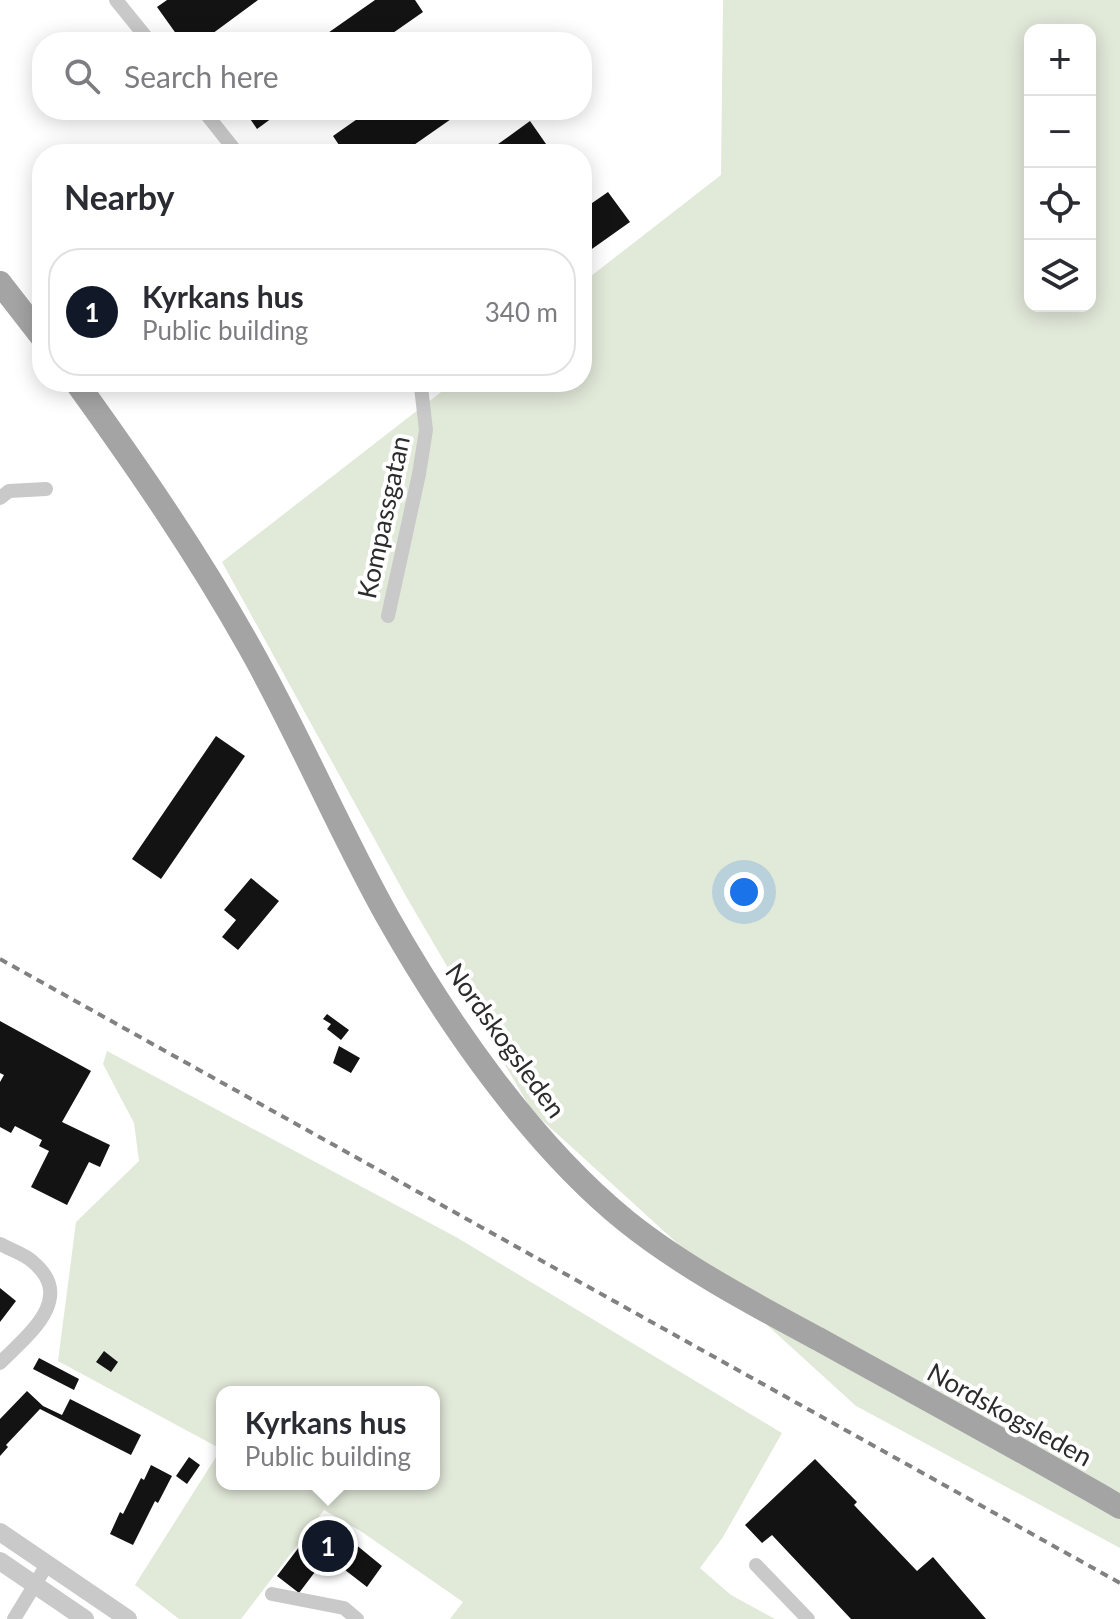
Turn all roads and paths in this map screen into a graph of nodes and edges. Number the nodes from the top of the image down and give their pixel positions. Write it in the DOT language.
graph roads {
  1 [pos="116,0"];
  2 [pos="142,32"];
  3 [pos="211,120"];
  4 [pos="230,144"];
  5 [pos="0,283"];
  6 [pos="32,324"];
  7 [pos="83,392"];
  8 [pos="422,392"];
  9 [pos="46,489"];
  10 [pos="0,498"];
  11 [pos="388,616"];
  12 [pos="0,1244"];
  13 [pos="0,1363"];
  14 [pos="1120,1507"];
  15 [pos="0,1532"];
  16 [pos="0,1561"];
  17 [pos="48,1563"];
  18 [pos="756,1565"];
  19 [pos="34,1585"];
  20 [pos="272,1594"];
  21 [pos="14,1619"];
  22 [pos="85,1619"];
  23 [pos="128,1619"];
  24 [pos="357,1619"];
  25 [pos="808,1619"];
  1 -- 2 [label="street"];
  3 -- 4 [label="street"];
  5 -- 6 [label="main road"];
  7 -- 14 [label="main road, Nordskogsleden"];
  8 -- 11 [label="street, Kompassgatan"];
  9 -- 10 [label="street"];
  12 -- 13 [label="street"];
  15 -- 17 [label="street"];
  16 -- 19 [label="street"];
  17 -- 19 [label="street"];
  17 -- 23 [label="street"];
  18 -- 25 [label="street"];
  19 -- 21 [label="street"];
  19 -- 22 [label="street"];
  20 -- 24 [label="street"];
}
